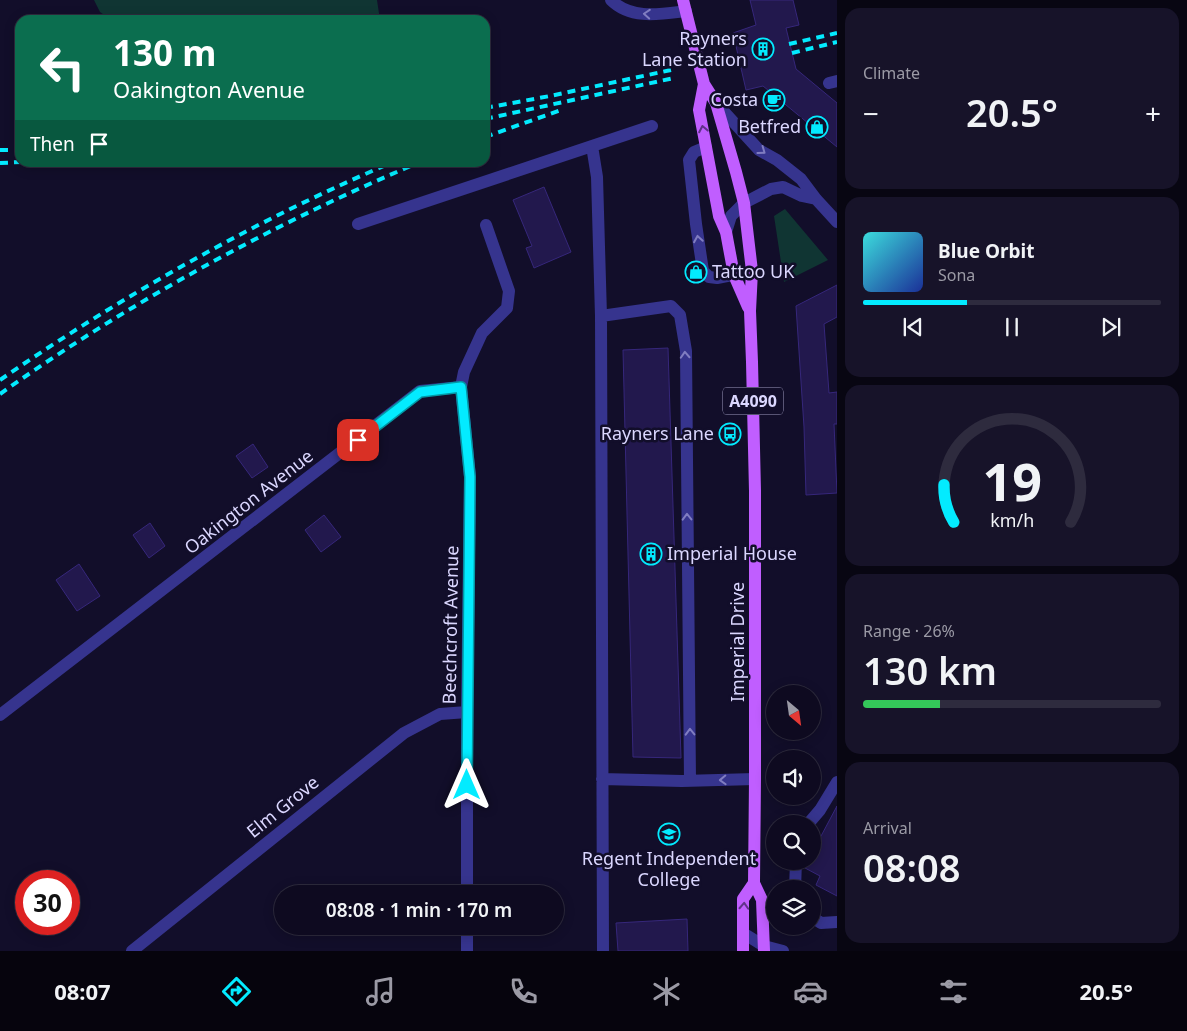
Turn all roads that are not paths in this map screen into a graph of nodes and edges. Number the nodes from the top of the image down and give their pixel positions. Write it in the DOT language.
graph roads {
  1 [pos="611,0"];
  2 [pos="685,6"];
  3 [pos="704,84"];
  4 [pos="716,103"];
  5 [pos="652,126"];
  6 [pos="592,146"];
  7 [pos="706,148"];
  8 [pos="816,200"];
  9 [pos="744,204"];
  10 [pos="837,222"];
  11 [pos="358,224"];
  12 [pos="486,225"];
  13 [pos="726,232"];
  14 [pos="752,271"];
  15 [pos="734,276"];
  16 [pos="750,311"];
  17 [pos="601,316"];
  18 [pos="461,387"];
  19 [pos="467,712"];
  20 [pos="0,715"];
  21 [pos="602,779"];
  22 [pos="755,779"];
  23 [pos="690,781"];
  24 [pos="837,782"];
  25 [pos="816,815"];
  26 [pos="754,882"];
  27 [pos="467,885"];
  28 [pos="821,922"];
  29 [pos="837,922"];
  30 [pos="743,933"];
  31 [pos="467,935"];
  32 [pos="764,948"];
  33 [pos="132,951"];
  34 [pos="467,951"];
  35 [pos="603,951"];
  36 [pos="743,951"];
  37 [pos="783,951"];
  2 -- 1 [label="street, one-way"];
  2 -- 3 [label="main road, A4090"];
  3 -- 4 [label="main road, A4090"];
  7 -- 3 [label="main road, A4090, one-way"];
  4 -- 8 [label="street, one-way"];
  4 -- 9 [label="main road, A4090"];
  5 -- 6 [label="street"];
  6 -- 11 [label="street"];
  6 -- 17 [label="street"];
  7 -- 13 [label="main road, Imperial Drive / A4090"];
  15 -- 7 [label="street, one-way"];
  8 -- 9 [label="street"];
  8 -- 10 [label="street"];
  9 -- 13 [label="street"];
  9 -- 14 [label="main road, Imperial Drive / A4090"];
  12 -- 18 [label="street"];
  13 -- 15 [label="main road, Imperial Drive / A4090"];
  14 -- 15 [label="street"];
  14 -- 16 [label="main road, Imperial Drive / A4090"];
  15 -- 16 [label="main road, Imperial Drive / A4090"];
  16 -- 22 [label="main road, Imperial Drive / A4090"];
  17 -- 21 [label="street"];
  23 -- 17 [label="street, one-way"];
  18 -- 19 [label="street, Beechcroft Avenue"];
  18 -- 20 [label="street, Oakington Avenue"];
  19 -- 27 [label="street, Beechcroft Avenue"];
  19 -- 33 [label="street, Elm Grove"];
  21 -- 23 [label="street"];
  21 -- 35 [label="street"];
  22 -- 23 [label="street, one-way"];
  22 -- 26 [label="main road, Imperial Drive / A4090"];
  24 -- 25 [label="street"];
  30 -- 26 [label="main road, Imperial Drive / A4090, one-way"];
  26 -- 32 [label="main road, Imperial Drive / A4090"];
  28 -- 29 [label="street"];
  30 -- 32 [label="street"];
  30 -- 36 [label="main road, Imperial Drive / A4090"];
  31 -- 34 [label="street"];
  32 -- 37 [label="street"];
}
